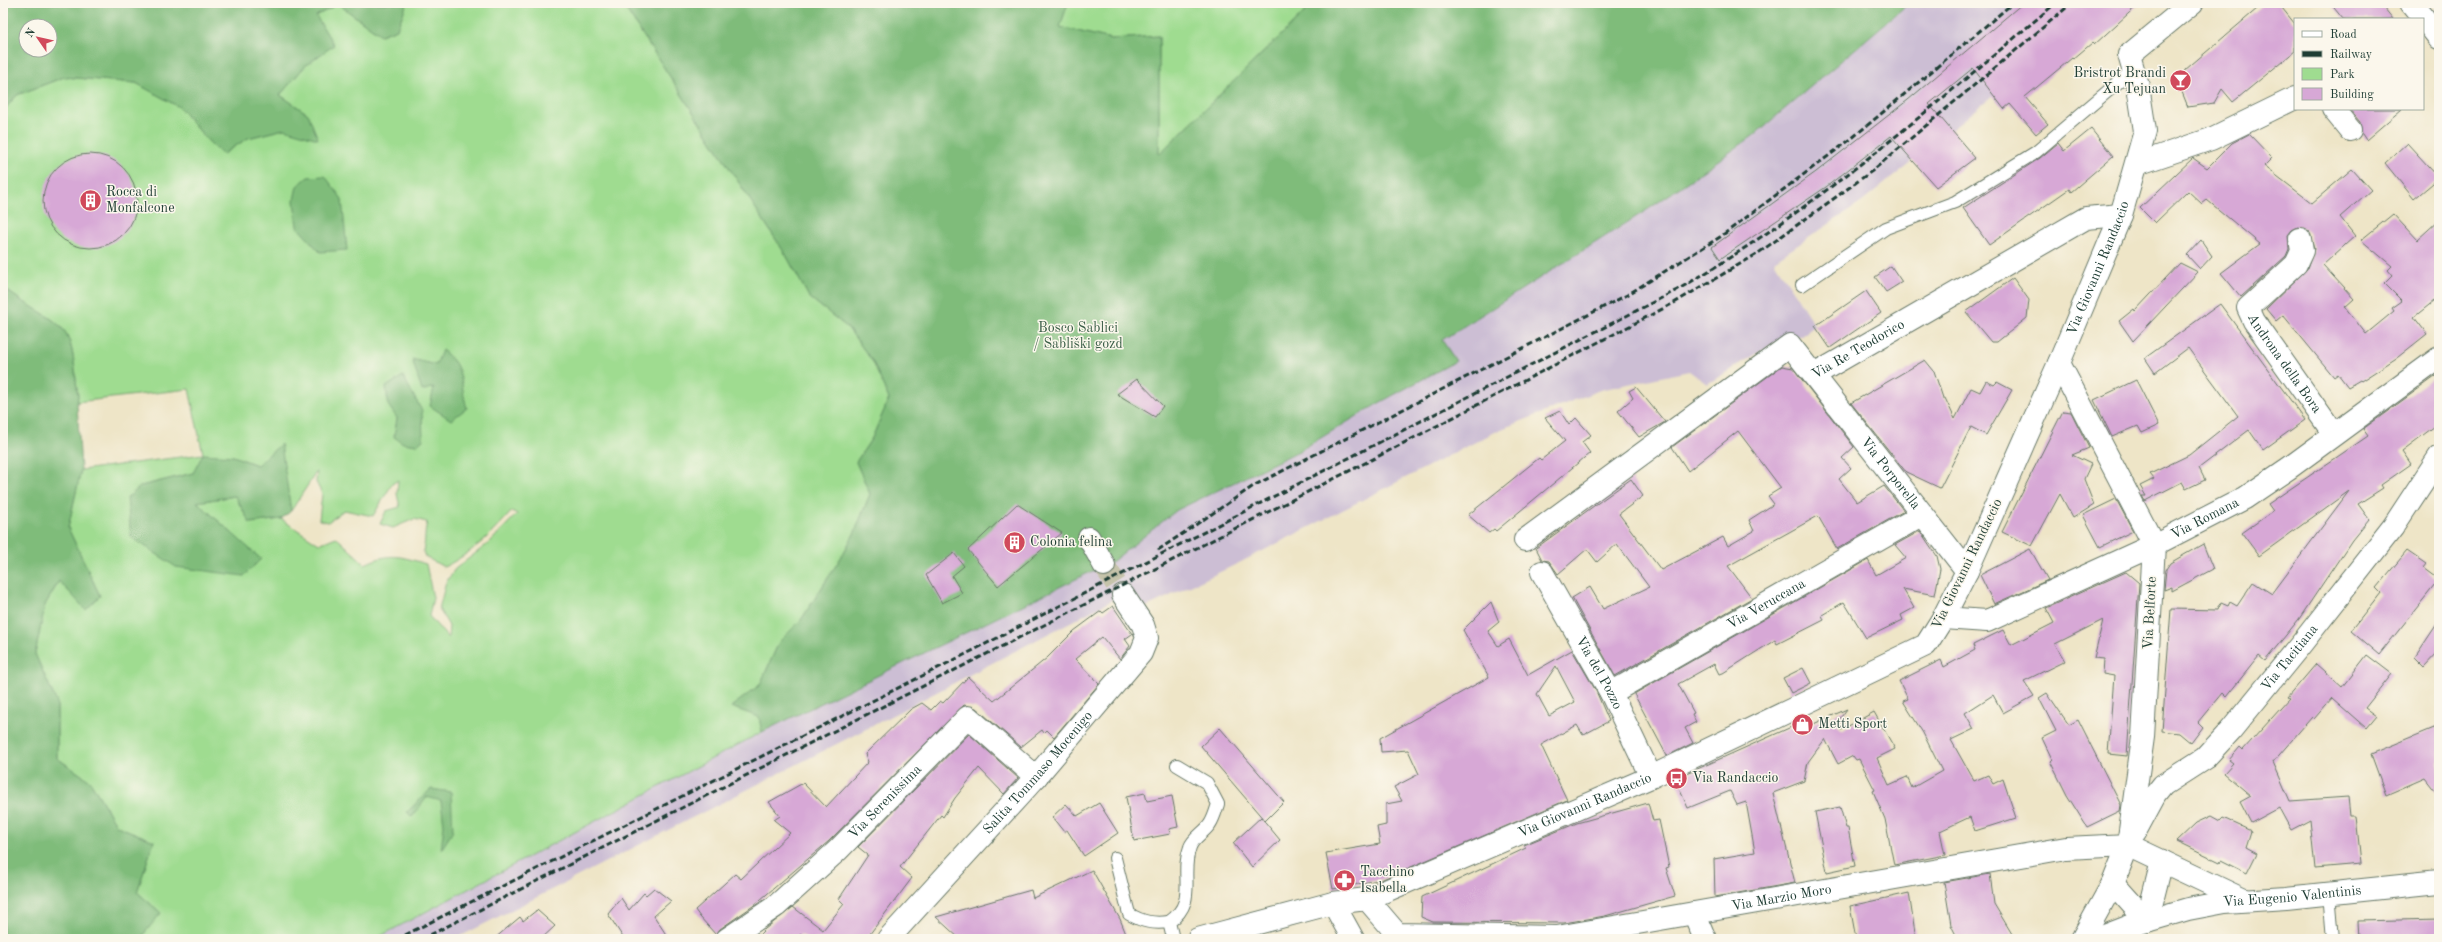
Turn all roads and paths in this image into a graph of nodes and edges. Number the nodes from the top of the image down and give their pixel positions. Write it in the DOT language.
graph roads {
  1 [pos="2192,3"];
  2 [pos="2410,3"];
  3 [pos="2422,18"];
  4 [pos="2424,20"];
  5 [pos="2439,38"];
  6 [pos="2131,62"];
  7 [pos="2294,98"];
  8 [pos="2334,110"];
  9 [pos="2350,130"];
  10 [pos="2137,164"];
  11 [pos="2121,215"];
  12 [pos="2300,239"];
  13 [pos="1802,285"];
  14 [pos="2439,358"];
  15 [pos="2059,362"];
  16 [pos="1814,375"];
  17 [pos="2334,434"];
  18 [pos="2439,457"];
  19 [pos="1922,515"];
  20 [pos="1089,538"];
  21 [pos="1525,540"];
  22 [pos="2154,545"];
  23 [pos="1104,565"];
  24 [pos="1967,571"];
  25 [pos="1542,572"];
  26 [pos="1123,595"];
  27 [pos="1943,618"];
  28 [pos="1611,692"];
  29 [pos="1177,765"];
  30 [pos="1036,777"];
  31 [pos="1652,777"];
  32 [pos="2128,845"];
  33 [pos="1115,858"];
  34 [pos="2162,862"];
  35 [pos="2439,882"];
  36 [pos="2113,883"];
  37 [pos="2328,893"];
  38 [pos="1367,899"];
  39 [pos="2244,900"];
  40 [pos="1333,903"];
  41 [pos="1694,913"];
  42 [pos="1169,922"];
  43 [pos="2139,928"];
  44 [pos="1392,936"];
  45 [pos="727,939"];
  46 [pos="888,939"];
  47 [pos="1173,939"];
  48 [pos="1198,939"];
  49 [pos="1353,939"];
  50 [pos="1704,939"];
  51 [pos="2082,939"];
  52 [pos="2097,939"];
  53 [pos="2333,939"];
  1 -- 6 [label="street"];
  2 -- 3 [label="street"];
  4 -- 5 [label="street"];
  6 -- 10 [label="street, Via Giovanni Randaccio"];
  6 -- 13 [label="lane"];
  7 -- 10 [label="street"];
  8 -- 9 [label="street"];
  10 -- 11 [label="street, Via Giovanni Randaccio"];
  11 -- 15 [label="street, Via Giovanni Randaccio"];
  11 -- 16 [label="street, Via Re Teodorico"];
  12 -- 17 [label="street, Androna della Bora"];
  14 -- 17 [label="street, Via Romana"];
  15 -- 22 [label="street"];
  15 -- 24 [label="street, Via Giovanni Randaccio"];
  16 -- 19 [label="street, Via Porporella"];
  16 -- 21 [label="street, Via Re Teodorico"];
  17 -- 22 [label="street, Via Romana"];
  18 -- 32 [label="street, Via Tacitiana"];
  19 -- 24 [label="street, Via Porporella"];
  19 -- 28 [label="street, Via Veruccana"];
  20 -- 23 [label="street"];
  22 -- 27 [label="street, Via Romana"];
  22 -- 32 [label="street, Via Belforte"];
  24 -- 27 [label="street, Via Giovanni Randaccio"];
  25 -- 28 [label="street, Via del Pozzo"];
  26 -- 30 [label="street, Salita Tommaso Mocenigo"];
  27 -- 31 [label="street, Via Giovanni Randaccio"];
  28 -- 31 [label="street, Via del Pozzo"];
  29 -- 42 [label="lane"];
  30 -- 45 [label="street, Via Serenissima"];
  30 -- 46 [label="street, Salita Tommaso Mocenigo"];
  31 -- 38 [label="street, Via Giovanni Randaccio"];
  32 -- 34 [label="street, Via Marzio Moro"];
  32 -- 36 [label="street, Via Belforte"];
  32 -- 41 [label="street, Via Marzio Moro"];
  33 -- 42 [label="lane"];
  34 -- 39 [label="street, Via Marzio Moro"];
  34 -- 43 [label="street"];
  35 -- 37 [label="street, Via Eugenio Valentinis"];
  36 -- 43 [label="street"];
  36 -- 51 [label="street, Via Belforte"];
  37 -- 39 [label="street, Via Eugenio Valentinis"];
  37 -- 53 [label="lane"];
  38 -- 40 [label="street, Via Giovanni Randaccio"];
  38 -- 44 [label="street, Via Marzio Moro"];
  39 -- 43 [label="street, Via Eugenio Valentinis"];
  40 -- 48 [label="street, Via Giovanni Randaccio"];
  40 -- 49 [label="street"];
  41 -- 44 [label="street, Via Marzio Moro"];
  41 -- 50 [label="street"];
  42 -- 47 [label="lane"];
  43 -- 52 [label="street, Via Eugenio Valentinis"];
}
